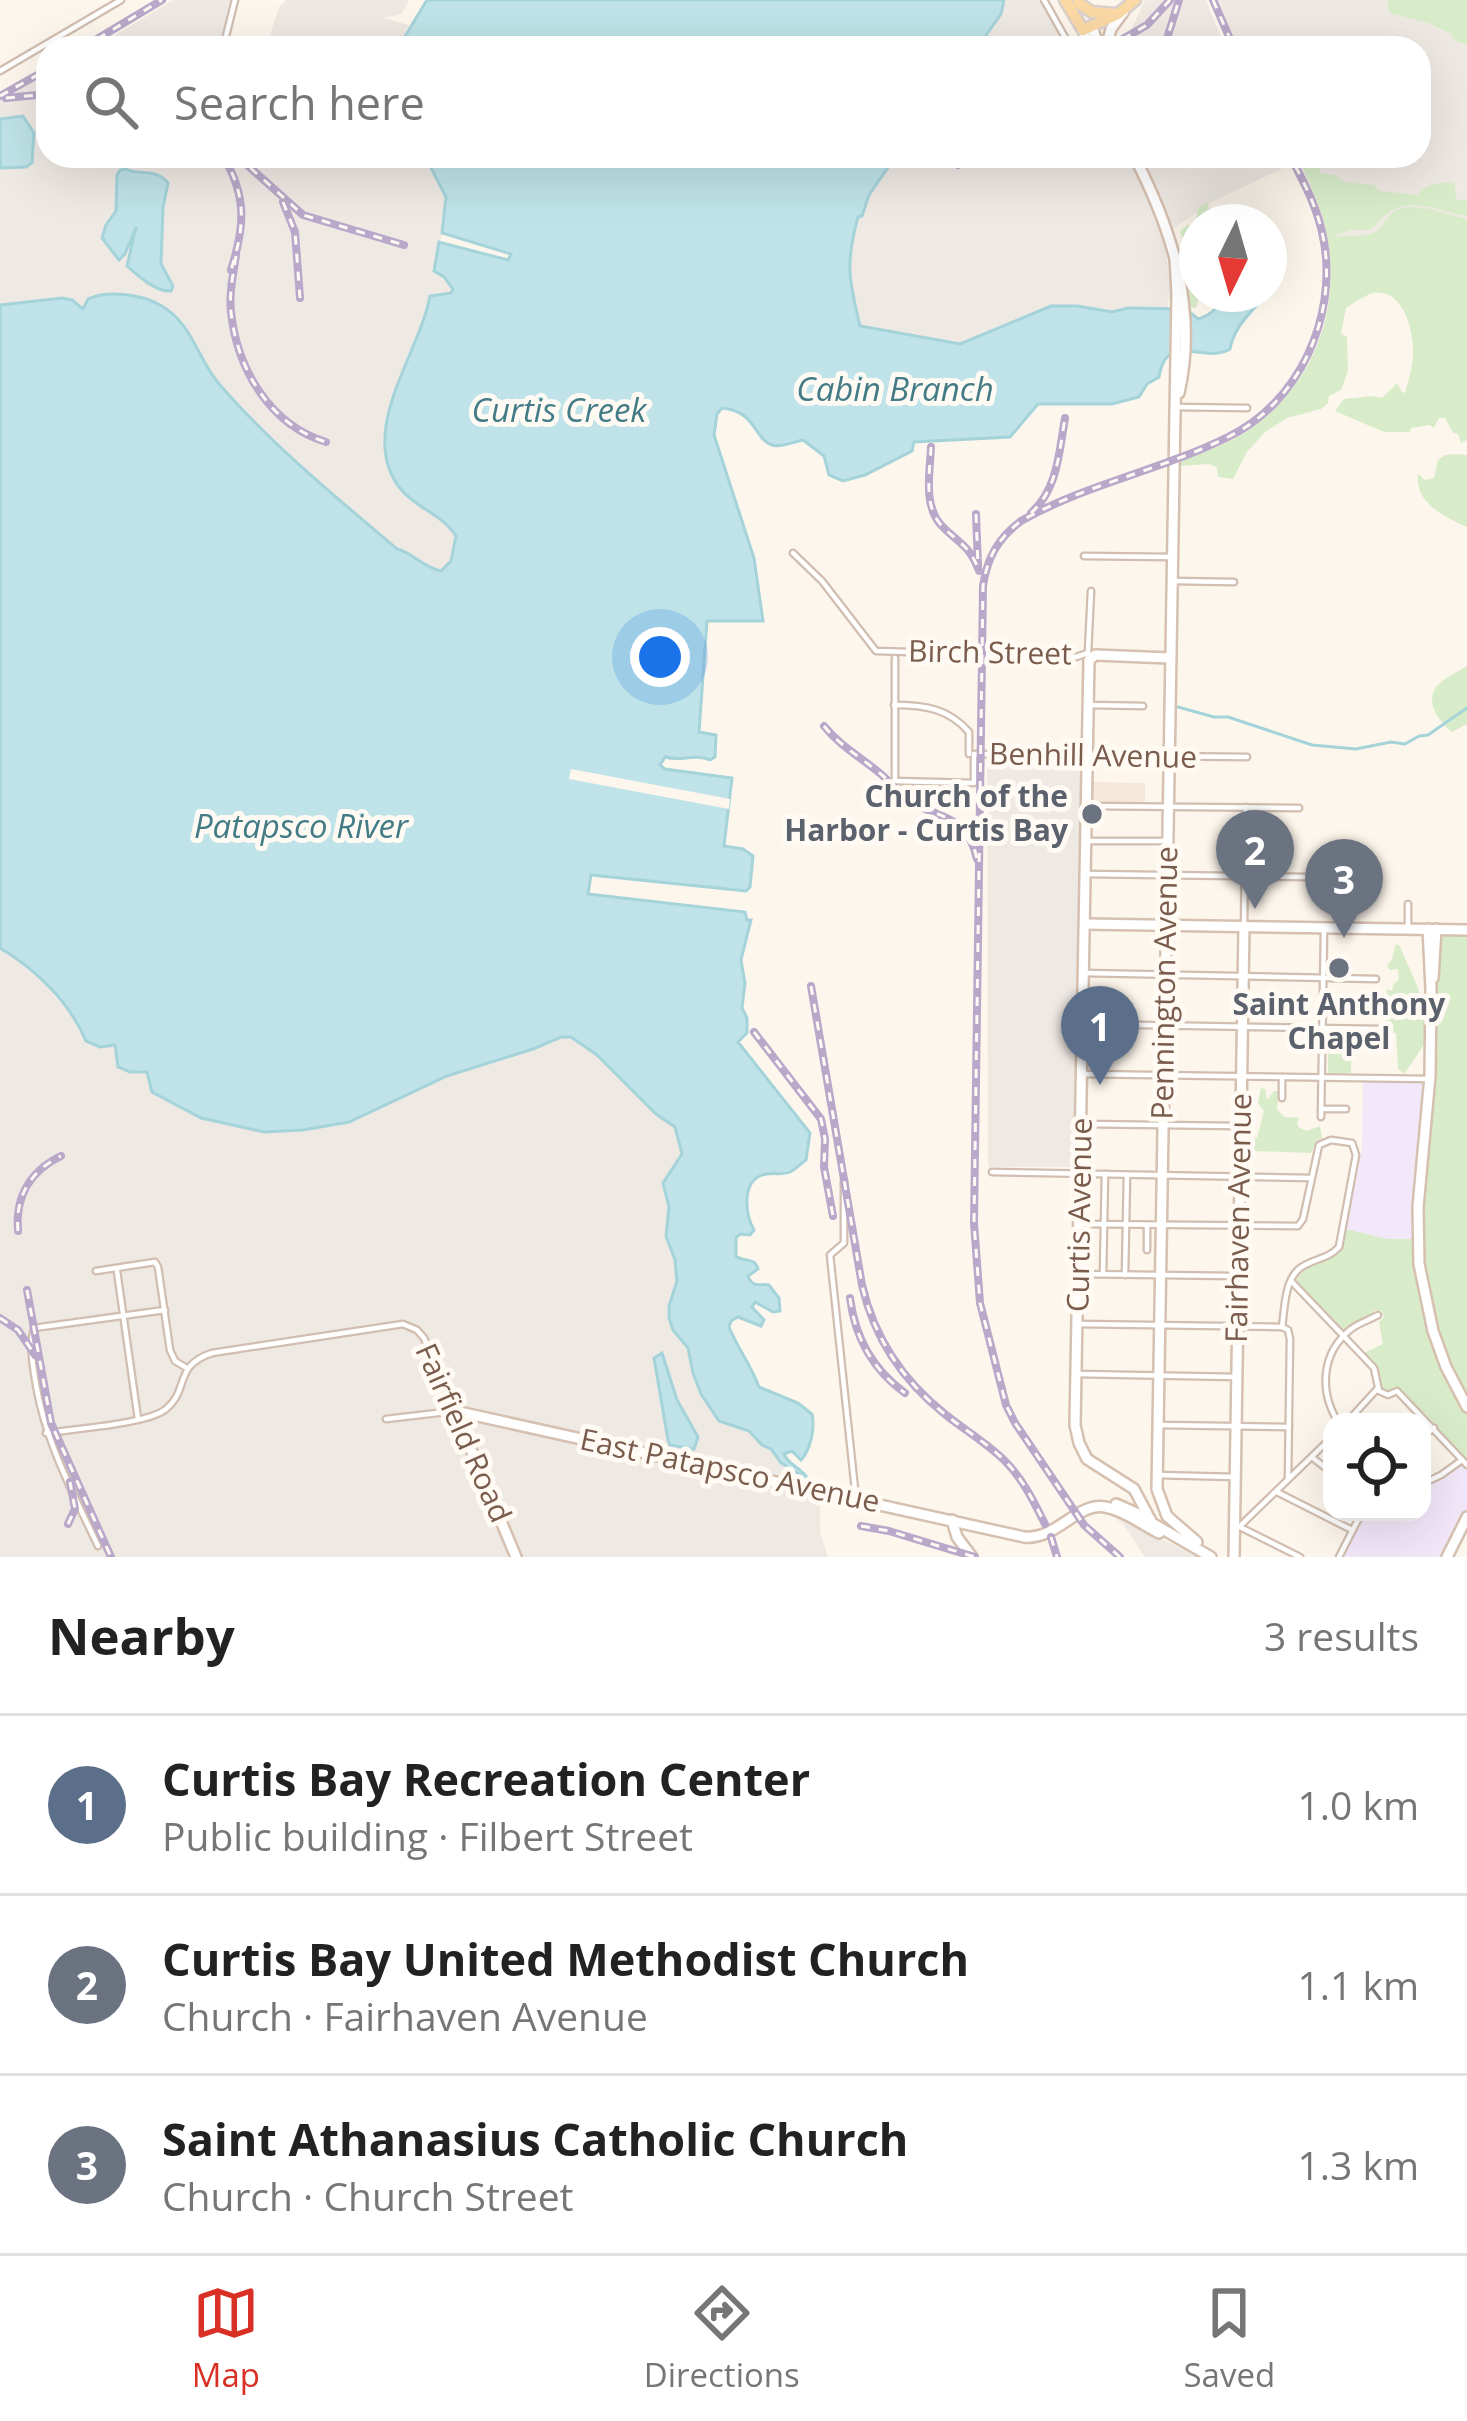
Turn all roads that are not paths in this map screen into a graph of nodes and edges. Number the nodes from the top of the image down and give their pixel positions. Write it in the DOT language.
graph roads {
  1 [pos="121,0"];
  2 [pos="236,0"];
  3 [pos="1044,0"];
  4 [pos="1073,1"];
  5 [pos="1126,8"];
  6 [pos="1086,29"];
  7 [pos="60,36"];
  8 [pos="226,36"];
  9 [pos="1064,36"];
  10 [pos="1070,36"];
  11 [pos="1090,36"];
  12 [pos="1106,36"];
  13 [pos="36,50"];
  14 [pos="0,71"];
  15 [pos="1140,168"];
  16 [pos="1174,407"];
  17 [pos="1247,408"];
  18 [pos="793,553"];
  19 [pos="1084,556"];
  20 [pos="1172,557"];
  21 [pos="1172,581"];
  22 [pos="1234,582"];
  23 [pos="1091,591"];
  24 [pos="1090,655"];
  25 [pos="1157,657"];
  26 [pos="895,658"];
  27 [pos="1171,658"];
  28 [pos="894,705"];
  29 [pos="1088,705"];
  30 [pos="1144,706"];
  31 [pos="1169,718"];
  32 [pos="969,754"];
  33 [pos="1087,756"];
  34 [pos="1247,757"];
  35 [pos="1169,758"];
  36 [pos="1086,806"];
  37 [pos="1168,807"];
  38 [pos="1246,807"];
  39 [pos="1299,808"];
  40 [pos="1086,841"];
  41 [pos="1168,842"];
  42 [pos="1085,874"];
  43 [pos="1167,875"];
  44 [pos="1245,876"];
  45 [pos="1306,877"];
  46 [pos="1408,904"];
  47 [pos="1084,924"];
  48 [pos="1166,925"];
  49 [pos="1244,926"];
  50 [pos="1324,928"];
  51 [pos="1408,929"];
  52 [pos="1432,929"];
  53 [pos="1467,930"];
  54 [pos="1084,974"];
  55 [pos="1166,975"];
  56 [pos="1243,976"];
  57 [pos="1323,978"];
  58 [pos="1376,979"];
  59 [pos="1083,1024"];
  60 [pos="1165,1025"];
  61 [pos="1242,1026"];
  62 [pos="1322,1028"];
  63 [pos="1379,1029"];
  64 [pos="1082,1074"];
  65 [pos="1164,1075"];
  66 [pos="1242,1076"];
  67 [pos="1282,1077"];
  68 [pos="1322,1077"];
  69 [pos="1430,1079"];
  70 [pos="1282,1098"];
  71 [pos="1346,1109"];
  72 [pos="1081,1124"];
  73 [pos="1163,1125"];
  74 [pos="1241,1126"];
  75 [pos="992,1172"];
  76 [pos="1080,1174"];
  77 [pos="1105,1174"];
  78 [pos="1126,1174"];
  79 [pos="1162,1175"];
  80 [pos="1240,1177"];
  81 [pos="1310,1178"];
  82 [pos="844,1181"];
  83 [pos="1079,1224"];
  84 [pos="1104,1225"];
  85 [pos="1126,1225"];
  86 [pos="1147,1225"];
  87 [pos="1162,1226"];
  88 [pos="1239,1227"];
  89 [pos="1147,1250"];
  90 [pos="116,1268"];
  91 [pos="96,1271"];
  92 [pos="1078,1274"];
  93 [pos="1103,1274"];
  94 [pos="1125,1275"];
  95 [pos="1161,1275"];
  96 [pos="1238,1276"];
  97 [pos="1290,1280"];
  98 [pos="165,1310"];
  99 [pos="1378,1315"];
  100 [pos="123,1316"];
  101 [pos="1078,1324"];
  102 [pos="1160,1325"];
  103 [pos="1238,1326"];
  104 [pos="1282,1327"];
  105 [pos="1344,1336"];
  106 [pos="187,1368"];
  107 [pos="1077,1374"];
  108 [pos="1159,1375"];
  109 [pos="1237,1376"];
  110 [pos="1378,1388"];
  111 [pos="1467,1407"];
  112 [pos="455,1411"];
  113 [pos="1333,1413"];
  114 [pos="1355,1413"];
  115 [pos="138,1419"];
  116 [pos="386,1419"];
  117 [pos="1158,1425"];
  118 [pos="1236,1426"];
  119 [pos="1289,1427"];
  120 [pos="1434,1428"];
  121 [pos="1431,1430"];
  122 [pos="46,1433"];
  123 [pos="1323,1446"];
  124 [pos="1312,1457"];
  125 [pos="1465,1463"];
  126 [pos="1323,1466"];
  127 [pos="1157,1475"];
  128 [pos="1235,1477"];
  129 [pos="1288,1479"];
  130 [pos="1431,1480"];
  131 [pos="1128,1484"];
  132 [pos="1157,1489"];
  133 [pos="1275,1492"];
  134 [pos="856,1499"];
  135 [pos="1116,1507"];
  136 [pos="1148,1518"];
  137 [pos="954,1521"];
  138 [pos="1357,1521"];
  139 [pos="1466,1522"];
  140 [pos="972,1525"];
  141 [pos="1237,1526"];
  142 [pos="1352,1530"];
  143 [pos="960,1538"];
  144 [pos="1197,1542"];
  145 [pos="98,1546"];
  146 [pos="969,1553"];
  147 [pos="516,1557"];
  148 [pos="1214,1557"];
  149 [pos="1234,1557"];
  150 [pos="1300,1557"];
  151 [pos="1339,1557"];
  152 [pos="1447,1557"];
  1 -- 7 [label="street"];
  2 -- 8 [label="street"];
  3 -- 9 [label="street"];
  4 -- 5 [label="main road"];
  4 -- 6 [label="main road"];
  5 -- 6 [label="main road"];
  5 -- 12 [label="main road"];
  6 -- 10 [label="street"];
  6 -- 11 [label="main road"];
  13 -- 14 [label="street"];
  15 -- 16 [label="main road, Pennington Avenue"];
  16 -- 17 [label="street"];
  16 -- 20 [label="main road, Pennington Avenue"];
  18 -- 24 [label="street, Birch Street"];
  19 -- 20 [label="street"];
  20 -- 21 [label="main road, Pennington Avenue"];
  21 -- 22 [label="street"];
  21 -- 27 [label="main road, Pennington Avenue"];
  23 -- 24 [label="street, Curtis Avenue"];
  24 -- 25 [label="main road, Birch Street"];
  24 -- 29 [label="main road, Curtis Avenue"];
  25 -- 27 [label="main road, Birch Street"];
  25 -- 31 [label="main road"];
  26 -- 28 [label="street"];
  27 -- 31 [label="main road, Pennington Avenue"];
  28 -- 32 [label="street"];
  28 -- 33 [label="street, Benhill Avenue"];
  29 -- 30 [label="street"];
  29 -- 33 [label="main road, Curtis Avenue"];
  31 -- 35 [label="main road, Pennington Avenue"];
  33 -- 35 [label="street, Benhill Avenue"];
  33 -- 36 [label="main road, Curtis Avenue"];
  34 -- 35 [label="street, Benhill Avenue"];
  35 -- 37 [label="main road, Pennington Avenue"];
  36 -- 37 [label="street"];
  36 -- 40 [label="main road, Curtis Avenue"];
  37 -- 38 [label="street"];
  37 -- 41 [label="main road, Pennington Avenue"];
  38 -- 39 [label="street"];
  38 -- 44 [label="street, Fairhaven Avenue"];
  40 -- 41 [label="street"];
  40 -- 42 [label="main road, Curtis Avenue"];
  41 -- 43 [label="main road, Pennington Avenue"];
  42 -- 43 [label="street"];
  42 -- 47 [label="main road, Curtis Avenue"];
  43 -- 44 [label="street"];
  43 -- 48 [label="main road, Pennington Avenue"];
  44 -- 45 [label="street"];
  44 -- 49 [label="street, Fairhaven Avenue"];
  46 -- 51 [label="street"];
  47 -- 48 [label="main road"];
  47 -- 54 [label="main road, Curtis Avenue"];
  48 -- 49 [label="main road"];
  48 -- 55 [label="main road, Pennington Avenue"];
  49 -- 50 [label="main road"];
  49 -- 56 [label="main road, Fairhaven Avenue"];
  50 -- 51 [label="main road"];
  50 -- 57 [label="street"];
  51 -- 52 [label="main road"];
  52 -- 53 [label="main road"];
  52 -- 69 [label="main road"];
  54 -- 55 [label="street"];
  54 -- 59 [label="main road, Curtis Avenue"];
  55 -- 56 [label="street"];
  55 -- 60 [label="main road, Pennington Avenue"];
  56 -- 57 [label="street"];
  56 -- 61 [label="main road, Fairhaven Avenue"];
  57 -- 58 [label="street"];
  57 -- 62 [label="street"];
  59 -- 60 [label="street"];
  59 -- 64 [label="main road, Curtis Avenue"];
  60 -- 61 [label="street"];
  60 -- 65 [label="main road, Pennington Avenue"];
  61 -- 62 [label="street"];
  61 -- 66 [label="main road, Fairhaven Avenue"];
  62 -- 63 [label="street"];
  62 -- 68 [label="street"];
  64 -- 65 [label="street"];
  64 -- 72 [label="main road, Curtis Avenue"];
  65 -- 66 [label="street"];
  65 -- 73 [label="main road, Pennington Avenue"];
  66 -- 67 [label="street"];
  66 -- 74 [label="main road, Fairhaven Avenue"];
  67 -- 68 [label="street"];
  67 -- 70 [label="street"];
  68 -- 69 [label="street"];
  68 -- 71 [label="street"];
  69 -- 111 [label="main road"];
  72 -- 73 [label="street"];
  72 -- 76 [label="main road, Curtis Avenue"];
  73 -- 74 [label="street"];
  73 -- 79 [label="main road, Pennington Avenue"];
  74 -- 80 [label="main road, Fairhaven Avenue"];
  75 -- 76 [label="street"];
  76 -- 77 [label="street"];
  76 -- 83 [label="main road, Curtis Avenue"];
  77 -- 78 [label="street"];
  77 -- 84 [label="street"];
  78 -- 79 [label="street"];
  78 -- 85 [label="street"];
  79 -- 80 [label="street"];
  79 -- 87 [label="main road, Pennington Avenue"];
  80 -- 81 [label="street"];
  80 -- 88 [label="main road, Fairhaven Avenue"];
  81 -- 88 [label="street"];
  81 -- 97 [label="street"];
  82 -- 134 [label="street"];
  83 -- 84 [label="street"];
  83 -- 92 [label="main road, Curtis Avenue"];
  84 -- 85 [label="street"];
  84 -- 93 [label="street"];
  85 -- 86 [label="street"];
  85 -- 94 [label="street"];
  86 -- 87 [label="street"];
  86 -- 89 [label="street"];
  87 -- 88 [label="street"];
  87 -- 95 [label="main road, Pennington Avenue"];
  88 -- 96 [label="main road, Fairhaven Avenue"];
  90 -- 91 [label="street"];
  90 -- 98 [label="street"];
  90 -- 100 [label="street"];
  92 -- 93 [label="street"];
  92 -- 101 [label="main road, Curtis Avenue"];
  93 -- 94 [label="street"];
  94 -- 95 [label="street"];
  95 -- 96 [label="street"];
  95 -- 102 [label="main road, Pennington Avenue"];
  96 -- 103 [label="main road, Fairhaven Avenue"];
  97 -- 104 [label="street"];
  97 -- 105 [label="street"];
  98 -- 100 [label="street"];
  98 -- 106 [label="street"];
  99 -- 105 [label="street"];
  100 -- 115 [label="street"];
  100 -- 122 [label="street"];
  101 -- 102 [label="street"];
  101 -- 107 [label="main road, Curtis Avenue"];
  102 -- 103 [label="street"];
  102 -- 108 [label="main road, Pennington Avenue"];
  103 -- 104 [label="street"];
  103 -- 109 [label="main road, Fairhaven Avenue"];
  104 -- 119 [label="street"];
  105 -- 110 [label="street"];
  105 -- 113 [label="street"];
  106 -- 112 [label="street, Fairfield Road"];
  106 -- 115 [label="street"];
  107 -- 108 [label="street"];
  107 -- 131 [label="main road, Curtis Avenue"];
  108 -- 109 [label="street"];
  108 -- 117 [label="main road, Pennington Avenue"];
  109 -- 118 [label="main road, Fairhaven Avenue"];
  110 -- 114 [label="street"];
  110 -- 120 [label="street"];
  112 -- 116 [label="street"];
  112 -- 134 [label="main road, East Patapsco Avenue"];
  112 -- 147 [label="main road, Fairfield Road"];
  115 -- 122 [label="street"];
  117 -- 118 [label="street"];
  117 -- 127 [label="main road, Pennington Avenue"];
  118 -- 119 [label="street"];
  118 -- 128 [label="main road, Fairhaven Avenue"];
  119 -- 129 [label="street"];
  120 -- 121 [label="street"];
  120 -- 125 [label="street"];
  122 -- 145 [label="street"];
  123 -- 124 [label="street"];
  124 -- 126 [label="street"];
  124 -- 129 [label="street"];
  125 -- 130 [label="street"];
  127 -- 128 [label="street"];
  127 -- 132 [label="main road, Pennington Avenue"];
  128 -- 141 [label="main road, Fairhaven Avenue"];
  129 -- 133 [label="street"];
  131 -- 135 [label="main road"];
  131 -- 136 [label="main road, Curtis Avenue"];
  132 -- 136 [label="main road, Pennington Avenue"];
  132 -- 144 [label="main road"];
  133 -- 141 [label="street"];
  133 -- 142 [label="street"];
  134 -- 137 [label="main road, East Patapsco Avenue"];
  135 -- 136 [label="main road"];
  135 -- 140 [label="main road, East Patapsco Avenue"];
  135 -- 148 [label="main road"];
  136 -- 144 [label="main road"];
  136 -- 148 [label="main road, Curtis Avenue"];
  137 -- 140 [label="main road, East Patapsco Avenue"];
  137 -- 143 [label="main road"];
  137 -- 146 [label="main road"];
  138 -- 142 [label="street"];
  139 -- 152 [label="main road"];
  140 -- 143 [label="main road"];
  141 -- 149 [label="main road, Fairhaven Avenue"];
  141 -- 150 [label="street"];
  142 -- 151 [label="street"];
  143 -- 146 [label="main road"];
  144 -- 148 [label="main road"];
}
